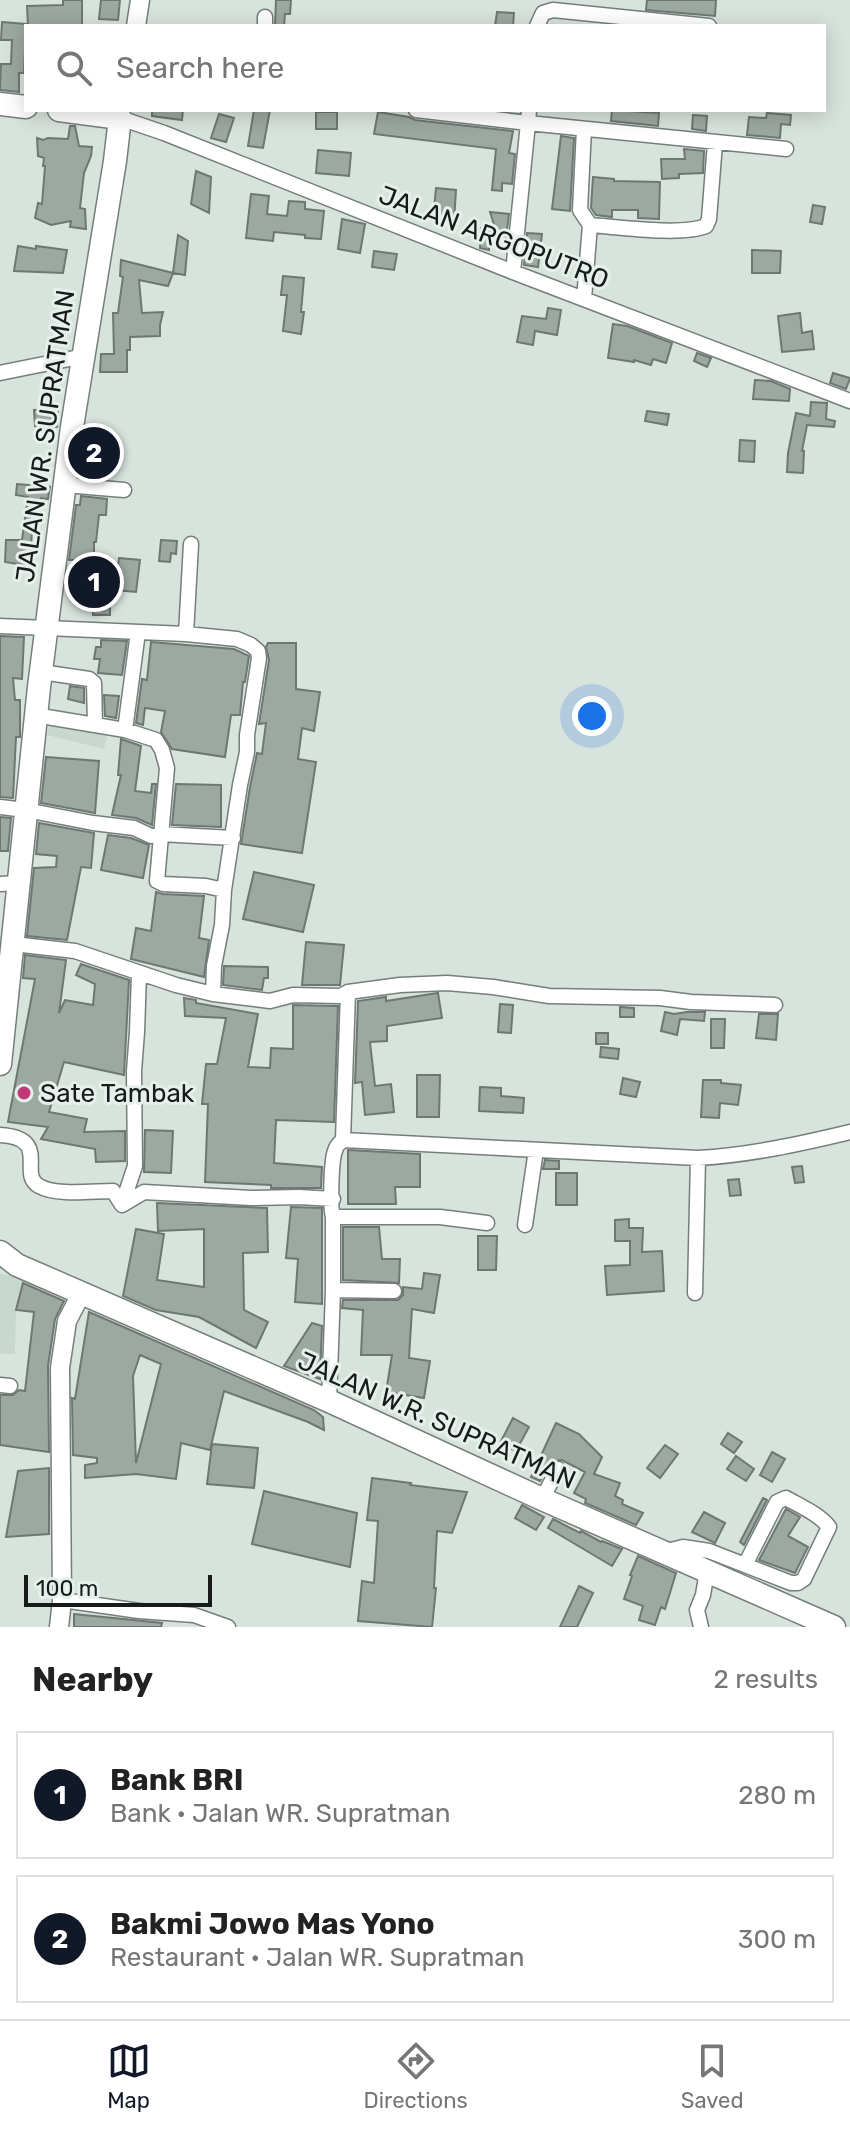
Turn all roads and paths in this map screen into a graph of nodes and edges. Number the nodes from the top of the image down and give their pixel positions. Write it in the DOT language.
graph roads {
  1 [pos="140,0"];
  2 [pos="136,24"];
  3 [pos="538,24"];
  4 [pos="690,24"];
  5 [pos="0,104"];
  6 [pos="24,107"];
  7 [pos="90,112"];
  8 [pos="448,112"];
  9 [pos="121,114"];
  10 [pos="528,117"];
  11 [pos="584,129"];
  12 [pos="715,143"];
  13 [pos="786,149"];
  14 [pos="590,225"];
  15 [pos="513,272"];
  16 [pos="584,299"];
  17 [pos="84,356"];
  18 [pos="0,373"];
  19 [pos="850,401"];
  20 [pos="65,485"];
  21 [pos="124,490"];
  22 [pos="191,544"];
  23 [pos="0,626"];
  24 [pos="47,627"];
  25 [pos="138,632"];
  26 [pos="186,634"];
  27 [pos="41,672"];
  28 [pos="35,715"];
  29 [pos="95,724"];
  30 [pos="125,730"];
  31 [pos="0,807"];
  32 [pos="26,810"];
  33 [pos="160,834"];
  34 [pos="233,838"];
  35 [pos="9,883"];
  36 [pos="224,890"];
  37 [pos="13,944"];
  38 [pos="139,974"];
  39 [pos="348,992"];
  40 [pos="213,994"];
  41 [pos="775,1005"];
  42 [pos="0,1064"];
  43 [pos="850,1132"];
  44 [pos="0,1135"];
  45 [pos="343,1140"];
  46 [pos="536,1150"];
  47 [pos="698,1158"];
  48 [pos="333,1199"];
  49 [pos="122,1205"];
  50 [pos="333,1217"];
  51 [pos="487,1223"];
  52 [pos="525,1225"];
  53 [pos="6,1260"];
  54 [pos="333,1290"];
  55 [pos="394,1291"];
  56 [pos="82,1292"];
  57 [pos="695,1293"];
  58 [pos="329,1401"];
  59 [pos="558,1469"];
  60 [pos="542,1499"];
  61 [pos="663,1552"];
  62 [pos="745,1565"];
  63 [pos="707,1571"];
  64 [pos="62,1600"];
  65 [pos="59,1627"];
  66 [pos="228,1627"];
  67 [pos="701,1627"];
  68 [pos="834,1627"];
  1 -- 2 [label="street"];
  3 -- 4 [label="street"];
  5 -- 6 [label="main road"];
  7 -- 9 [label="main road"];
  8 -- 10 [label="street"];
  9 -- 15 [label="street, JALAN ARGOPUTRO"];
  9 -- 17 [label="main road, JALAN WR. SUPRATMAN"];
  10 -- 11 [label="street"];
  10 -- 15 [label="street"];
  11 -- 12 [label="street"];
  11 -- 14 [label="street"];
  12 -- 13 [label="street"];
  12 -- 14 [label="street"];
  14 -- 16 [label="street"];
  15 -- 16 [label="street, JALAN ARGOPUTRO"];
  16 -- 19 [label="street, JALAN ARGOPUTRO"];
  17 -- 18 [label="street"];
  17 -- 20 [label="main road, JALAN WR. SUPRATMAN"];
  20 -- 21 [label="street"];
  20 -- 24 [label="main road, JALAN WR. SUPRATMAN"];
  22 -- 26 [label="street"];
  23 -- 24 [label="street"];
  24 -- 25 [label="street"];
  24 -- 27 [label="main road, JALAN WR. SUPRATMAN"];
  25 -- 26 [label="street"];
  25 -- 30 [label="street"];
  26 -- 34 [label="street"];
  27 -- 28 [label="main road, JALAN WR. SUPRATMAN"];
  27 -- 29 [label="street"];
  28 -- 29 [label="street"];
  28 -- 32 [label="main road, JALAN WR. SUPRATMAN"];
  29 -- 30 [label="street"];
  30 -- 33 [label="street"];
  31 -- 32 [label="street"];
  32 -- 33 [label="street"];
  32 -- 35 [label="main road, JALAN WR. SUPRATMAN"];
  33 -- 34 [label="street"];
  33 -- 36 [label="street"];
  34 -- 36 [label="street"];
  35 -- 37 [label="main road, JALAN WR. SUPRATMAN"];
  36 -- 40 [label="street"];
  37 -- 38 [label="street"];
  37 -- 42 [label="main road, JALAN WR. SUPRATMAN"];
  38 -- 40 [label="street"];
  38 -- 49 [label="street"];
  39 -- 40 [label="street"];
  39 -- 41 [label="street"];
  39 -- 45 [label="street"];
  43 -- 47 [label="street"];
  44 -- 49 [label="street"];
  45 -- 46 [label="street"];
  45 -- 48 [label="street"];
  46 -- 47 [label="street"];
  46 -- 52 [label="street"];
  47 -- 57 [label="street"];
  48 -- 49 [label="street"];
  48 -- 50 [label="street"];
  50 -- 51 [label="street"];
  50 -- 54 [label="street"];
  53 -- 56 [label="main road, JALAN W.R. SUPRATMAN"];
  54 -- 55 [label="street"];
  54 -- 58 [label="street"];
  56 -- 58 [label="main road, JALAN W.R. SUPRATMAN"];
  56 -- 64 [label="street"];
  58 -- 60 [label="main road, JALAN W.R. SUPRATMAN"];
  59 -- 60 [label="street"];
  60 -- 61 [label="main road, JALAN W.R. SUPRATMAN"];
  61 -- 62 [label="street"];
  61 -- 63 [label="main road, JALAN W.R. SUPRATMAN"];
  62 -- 62 [label="street"];
  63 -- 67 [label="street"];
  63 -- 68 [label="main road, JALAN W.R. SUPRATMAN"];
  64 -- 65 [label="street"];
  64 -- 66 [label="street"];
}
